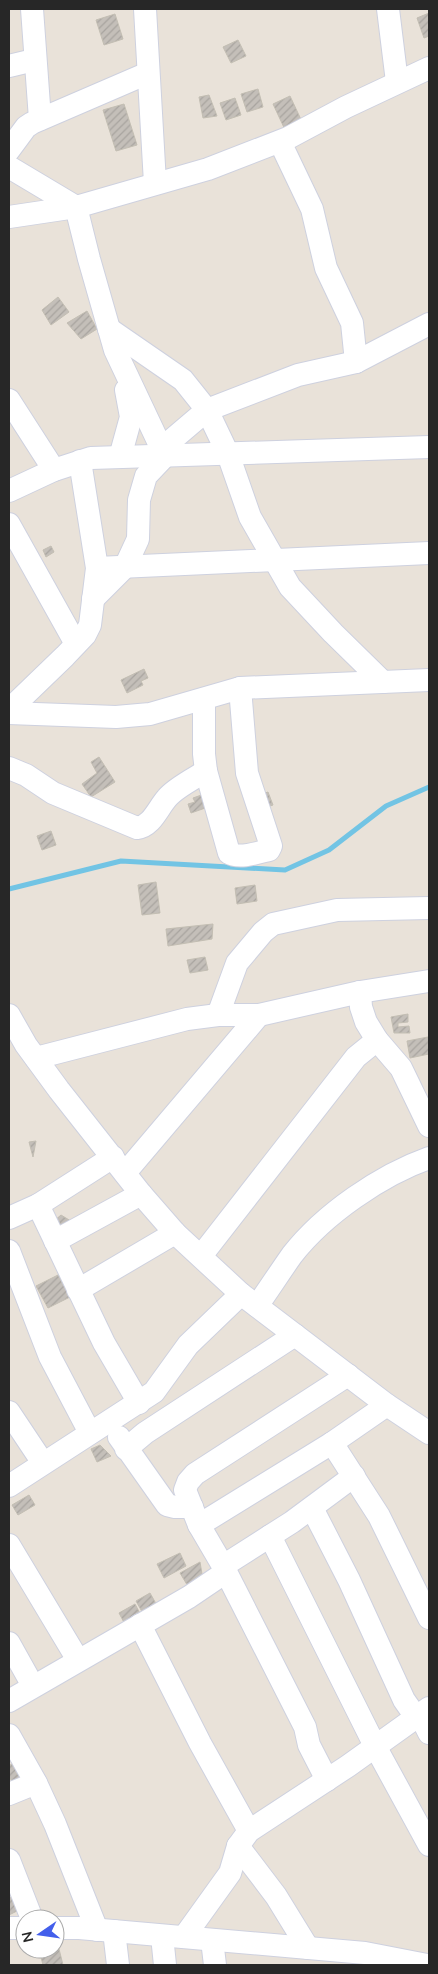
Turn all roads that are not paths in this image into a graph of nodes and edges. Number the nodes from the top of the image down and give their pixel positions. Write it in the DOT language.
graph roads {
  1 [pos="32,9"];
  2 [pos="145,9"];
  3 [pos="388,9"];
  4 [pos="34,60"];
  5 [pos="9,66"];
  6 [pos="429,68"];
  7 [pos="148,73"];
  8 [pos="397,82"];
  9 [pos="40,119"];
  10 [pos="280,142"];
  11 [pos="9,150"];
  12 [pos="9,166"];
  13 [pos="155,183"];
  14 [pos="76,207"];
  15 [pos="9,217"];
  16 [pos="429,324"];
  17 [pos="109,329"];
  18 [pos="120,360"];
  19 [pos="356,362"];
  20 [pos="9,400"];
  21 [pos="207,410"];
  22 [pos="429,447"];
  23 [pos="228,454"];
  24 [pos="165,456"];
  25 [pos="120,457"];
  26 [pos="80,461"];
  27 [pos="54,470"];
  28 [pos="9,491"];
  29 [pos="9,524"];
  30 [pos="429,553"];
  31 [pos="273,560"];
  32 [pos="125,566"];
  33 [pos="97,568"];
  34 [pos="93,599"];
  35 [pos="76,644"];
  36 [pos="429,680"];
  37 [pos="383,682"];
  38 [pos="240,688"];
  39 [pos="204,699"];
  40 [pos="9,711"];
  41 [pos="9,768"];
  42 [pos="206,771"];
  43 [pos="429,908"];
  44 [pos="429,981"];
  45 [pos="360,992"];
  46 [pos="9,1015"];
  47 [pos="218,1015"];
  48 [pos="258,1015"];
  49 [pos="377,1040"];
  50 [pos="36,1058"];
  51 [pos="429,1126"];
  52 [pos="429,1158"];
  53 [pos="119,1165"];
  54 [pos="141,1194"];
  55 [pos="38,1206"];
  56 [pos="9,1218"];
  57 [pos="175,1233"];
  58 [pos="55,1241"];
  59 [pos="9,1251"];
  60 [pos="201,1256"];
  61 [pos="78,1290"];
  62 [pos="249,1300"];
  63 [pos="295,1335"];
  64 [pos="348,1375"];
  65 [pos="139,1403"];
  66 [pos="388,1405"];
  67 [pos="9,1412"];
  68 [pos="99,1428"];
  69 [pos="429,1434"];
  70 [pos="332,1443"];
  71 [pos="126,1448"];
  72 [pos="43,1463"];
  73 [pos="354,1476"];
  74 [pos="9,1486"];
  75 [pos="312,1508"];
  76 [pos="196,1516"];
  77 [pos="270,1536"];
  78 [pos="9,1545"];
  79 [pos="224,1569"];
  80 [pos="429,1618"];
  81 [pos="140,1625"];
  82 [pos="9,1643"];
  83 [pos="78,1660"];
  84 [pos="33,1686"];
  85 [pos="9,1701"];
  86 [pos="426,1719"];
  87 [pos="9,1736"];
  88 [pos="375,1746"];
  89 [pos="327,1780"];
  90 [pos="36,1783"];
  91 [pos="9,1794"];
  92 [pos="244,1839"];
  93 [pos="429,1845"];
  94 [pos="9,1860"];
  95 [pos="28,1909"];
  96 [pos="65,1929"];
  97 [pos="106,1931"];
  98 [pos="173,1936"];
  99 [pos="212,1940"];
  100 [pos="308,1948"];
  101 [pos="372,1960"];
  102 [pos="118,1965"];
  103 [pos="165,1965"];
  104 [pos="215,1965"];
  105 [pos="427,1965"];
  1 -- 4 [label="street"];
  2 -- 7 [label="street"];
  3 -- 8 [label="street"];
  4 -- 5 [label="street"];
  4 -- 9 [label="street"];
  6 -- 8 [label="street"];
  7 -- 9 [label="street"];
  7 -- 13 [label="street"];
  8 -- 10 [label="street"];
  9 -- 11 [label="street"];
  10 -- 13 [label="street"];
  10 -- 19 [label="street"];
  12 -- 14 [label="street"];
  13 -- 14 [label="street"];
  14 -- 15 [label="street"];
  14 -- 17 [label="street"];
  16 -- 19 [label="street"];
  17 -- 18 [label="street"];
  17 -- 21 [label="street"];
  18 -- 24 [label="street"];
  18 -- 25 [label="street"];
  19 -- 21 [label="street"];
  20 -- 27 [label="street"];
  21 -- 23 [label="street"];
  21 -- 24 [label="street"];
  22 -- 23 [label="street"];
  23 -- 24 [label="street"];
  23 -- 31 [label="street"];
  24 -- 25 [label="street"];
  24 -- 32 [label="street"];
  25 -- 26 [label="street"];
  26 -- 27 [label="street"];
  26 -- 33 [label="street"];
  27 -- 28 [label="street"];
  29 -- 35 [label="street"];
  30 -- 31 [label="street"];
  31 -- 32 [label="street"];
  31 -- 37 [label="street"];
  32 -- 33 [label="street"];
  32 -- 34 [label="street"];
  33 -- 34 [label="street"];
  34 -- 35 [label="street"];
  35 -- 40 [label="street"];
  36 -- 37 [label="street"];
  37 -- 38 [label="street"];
  38 -- 39 [label="street"];
  38 -- 42 [label="street"];
  39 -- 40 [label="street"];
  39 -- 42 [label="street"];
  41 -- 42 [label="street"];
  43 -- 47 [label="street"];
  44 -- 45 [label="street"];
  45 -- 48 [label="street"];
  45 -- 49 [label="street"];
  46 -- 50 [label="street"];
  47 -- 48 [label="street"];
  47 -- 50 [label="street"];
  48 -- 53 [label="street"];
  49 -- 51 [label="street"];
  49 -- 60 [label="street"];
  50 -- 53 [label="street"];
  52 -- 62 [label="street"];
  53 -- 54 [label="street"];
  53 -- 55 [label="street"];
  54 -- 57 [label="street"];
  54 -- 58 [label="street"];
  55 -- 56 [label="street"];
  55 -- 58 [label="street"];
  57 -- 60 [label="street"];
  57 -- 61 [label="street"];
  58 -- 61 [label="street"];
  59 -- 68 [label="street"];
  60 -- 62 [label="street"];
  61 -- 65 [label="street"];
  62 -- 63 [label="street"];
  62 -- 65 [label="street"];
  63 -- 64 [label="street"];
  63 -- 71 [label="street"];
  64 -- 66 [label="street"];
  64 -- 76 [label="street"];
  65 -- 68 [label="street"];
  66 -- 69 [label="street"];
  66 -- 70 [label="street"];
  67 -- 72 [label="street"];
  68 -- 71 [label="street"];
  68 -- 72 [label="street"];
  70 -- 73 [label="street"];
  70 -- 76 [label="street"];
  71 -- 76 [label="street"];
  72 -- 74 [label="street"];
  73 -- 75 [label="street"];
  73 -- 80 [label="street"];
  75 -- 77 [label="street"];
  75 -- 86 [label="street"];
  76 -- 79 [label="street"];
  77 -- 79 [label="street"];
  77 -- 88 [label="street"];
  78 -- 83 [label="street"];
  79 -- 81 [label="street"];
  79 -- 89 [label="street"];
  81 -- 83 [label="street"];
  81 -- 92 [label="street"];
  82 -- 84 [label="street"];
  83 -- 84 [label="street"];
  84 -- 85 [label="street"];
  86 -- 88 [label="street"];
  87 -- 90 [label="street"];
  88 -- 89 [label="street"];
  88 -- 93 [label="street"];
  89 -- 92 [label="street"];
  90 -- 91 [label="street"];
  90 -- 97 [label="street"];
  92 -- 98 [label="street"];
  92 -- 100 [label="street"];
  94 -- 95 [label="street"];
  96 -- 97 [label="street"];
  97 -- 98 [label="street"];
  97 -- 102 [label="street"];
  98 -- 99 [label="street"];
  98 -- 103 [label="street"];
  99 -- 100 [label="street"];
  99 -- 104 [label="street"];
  100 -- 101 [label="street"];
  101 -- 105 [label="street"];
}
